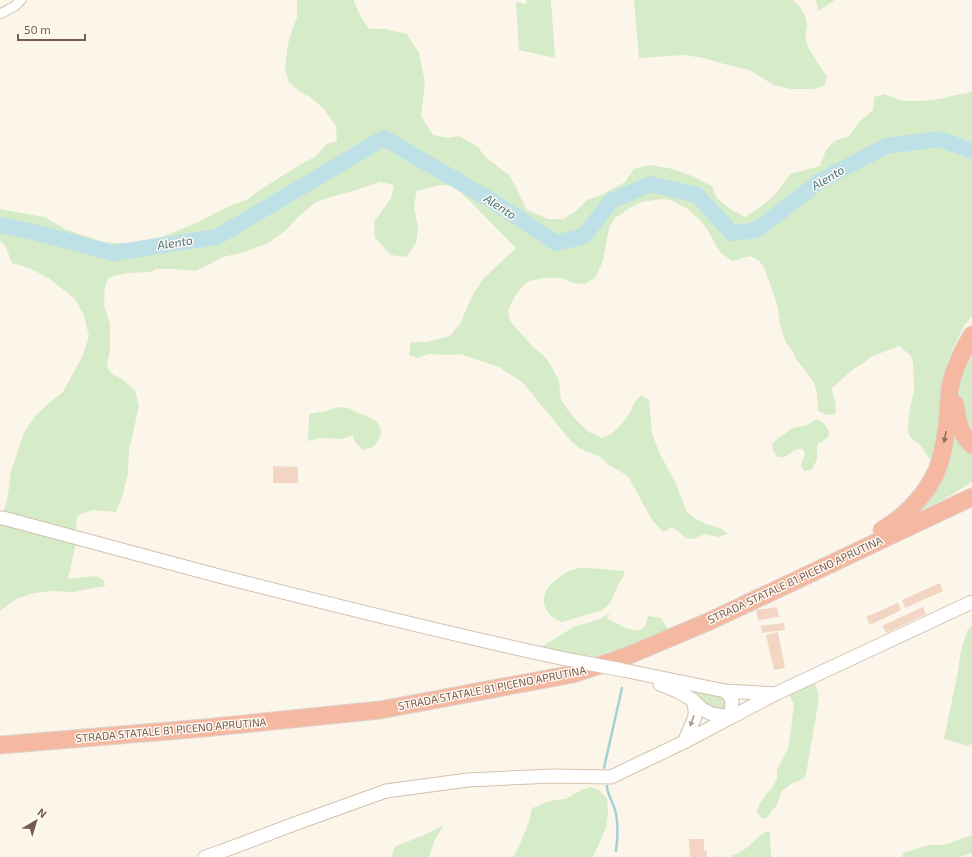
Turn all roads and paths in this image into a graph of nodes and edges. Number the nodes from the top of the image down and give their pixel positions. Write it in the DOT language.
graph roads {
  1 [pos="21,0"];
  2 [pos="0,14"];
  3 [pos="969,340"];
  4 [pos="972,445"];
  5 [pos="972,497"];
  6 [pos="0,518"];
  7 [pos="812,572"];
  8 [pos="972,602"];
  9 [pos="623,670"];
  10 [pos="724,691"];
  11 [pos="775,694"];
  12 [pos="693,700"];
  13 [pos="731,717"];
  14 [pos="684,742"];
  15 [pos="0,745"];
  16 [pos="205,857"];
  1 -- 2 [label="street"];
  3 -- 4 [label="highway"];
  3 -- 7 [label="highway, one-way"];
  5 -- 7 [label="highway, STRADA STATALE 81 PICENO APRUTINA"];
  6 -- 9 [label="street, bridge"];
  7 -- 15 [label="highway, STRADA STATALE 81 PICENO APRUTINA"];
  8 -- 11 [label="street"];
  9 -- 10 [label="street"];
  9 -- 12 [label="street"];
  10 -- 11 [label="street"];
  10 -- 13 [label="street"];
  11 -- 13 [label="street"];
  12 -- 13 [label="street"];
  12 -- 14 [label="street, one-way"];
  13 -- 14 [label="street"];
  14 -- 16 [label="street"];
}
